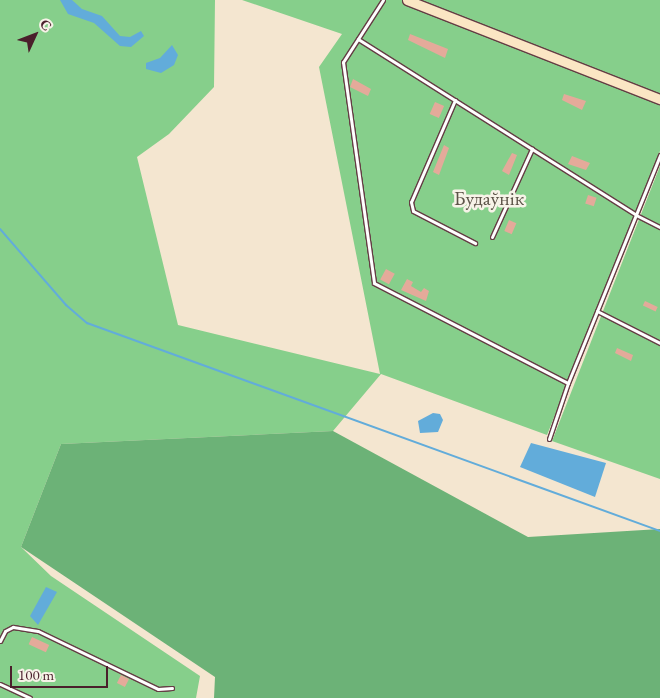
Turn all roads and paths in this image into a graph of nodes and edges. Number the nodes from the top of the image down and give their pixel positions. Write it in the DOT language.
graph roads {
  1 [pos="383,0"];
  2 [pos="407,0"];
  3 [pos="358,39"];
  4 [pos="660,99"];
  5 [pos="454,100"];
  6 [pos="532,149"];
  7 [pos="660,155"];
  8 [pos="636,215"];
  9 [pos="660,226"];
  10 [pos="492,237"];
  11 [pos="475,243"];
  12 [pos="597,311"];
  13 [pos="660,343"];
  14 [pos="568,382"];
  15 [pos="549,439"];
  16 [pos="0,641"];
  17 [pos="0,684"];
  18 [pos="172,688"];
  19 [pos="30,698"];
  1 -- 3 [label="lane"];
  2 -- 4 [label="street"];
  3 -- 5 [label="lane"];
  3 -- 14 [label="lane"];
  5 -- 6 [label="lane"];
  5 -- 11 [label="lane"];
  6 -- 8 [label="lane"];
  6 -- 10 [label="lane"];
  7 -- 8 [label="lane"];
  8 -- 9 [label="lane"];
  8 -- 12 [label="lane"];
  12 -- 13 [label="lane"];
  12 -- 14 [label="lane"];
  14 -- 15 [label="lane"];
  16 -- 18 [label="lane"];
  17 -- 19 [label="lane"];
}
